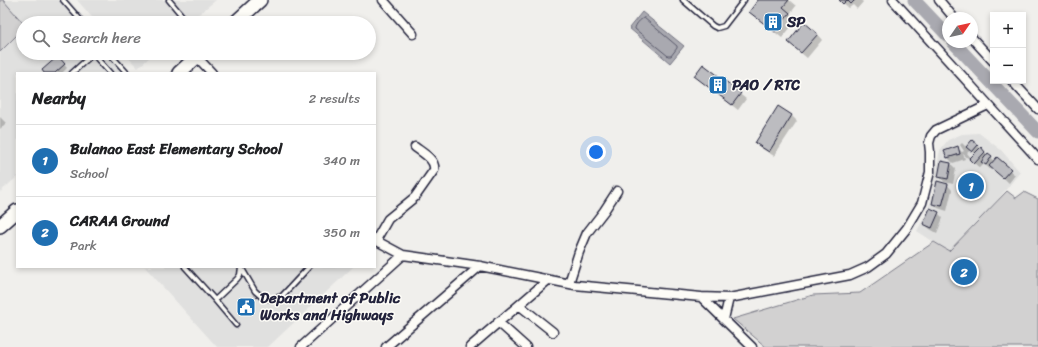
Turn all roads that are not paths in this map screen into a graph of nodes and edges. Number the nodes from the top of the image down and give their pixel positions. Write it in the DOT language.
graph roads {
  1 [pos="63,0"];
  2 [pos="169,0"];
  3 [pos="260,0"];
  4 [pos="383,0"];
  5 [pos="683,0"];
  6 [pos="744,0"];
  7 [pos="893,0"];
  8 [pos="939,0"];
  9 [pos="949,12"];
  10 [pos="77,16"];
  11 [pos="182,16"];
  12 [pos="243,16"];
  13 [pos="413,34"];
  14 [pos="978,45"];
  15 [pos="990,58"];
  16 [pos="87,60"];
  17 [pos="99,60"];
  18 [pos="115,60"];
  19 [pos="193,60"];
  20 [pos="203,60"];
  21 [pos="73,72"];
  22 [pos="109,72"];
  23 [pos="126,72"];
  24 [pos="180,72"];
  25 [pos="211,72"];
  26 [pos="1015,84"];
  27 [pos="988,105"];
  28 [pos="1038,109"];
  29 [pos="415,147"];
  30 [pos="1038,159"];
  31 [pos="617,191"];
  32 [pos="16,212"];
  33 [pos="0,226"];
  34 [pos="376,238"];
  35 [pos="376,241"];
  36 [pos="403,255"];
  37 [pos="480,266"];
  38 [pos="187,268"];
  39 [pos="240,268"];
  40 [pos="241,268"];
  41 [pos="308,268"];
  42 [pos="548,280"];
  43 [pos="569,283"];
  44 [pos="701,297"];
  45 [pos="729,298"];
  46 [pos="215,300"];
  47 [pos="519,305"];
  48 [pos="724,319"];
  49 [pos="498,322"];
  50 [pos="236,325"];
  51 [pos="553,332"];
  52 [pos="301,347"];
  53 [pos="386,347"];
  54 [pos="470,347"];
  55 [pos="526,347"];
  56 [pos="752,347"];
  1 -- 10 [label="lane"];
  2 -- 11 [label="lane"];
  3 -- 12 [label="main road"];
  4 -- 13 [label="street"];
  5 -- 6 [label="lane"];
  7 -- 27 [label="street"];
  8 -- 9 [label="street"];
  14 -- 15 [label="street"];
  16 -- 21 [label="lane"];
  17 -- 22 [label="lane"];
  18 -- 23 [label="lane"];
  19 -- 24 [label="main road"];
  20 -- 25 [label="street"];
  26 -- 28 [label="street"];
  27 -- 30 [label="street"];
  27 -- 45 [label="street"];
  29 -- 34 [label="street"];
  31 -- 43 [label="street"];
  32 -- 33 [label="main road"];
  35 -- 36 [label="street"];
  36 -- 37 [label="street"];
  36 -- 52 [label="street"];
  37 -- 42 [label="street"];
  37 -- 53 [label="street"];
  38 -- 46 [label="lane"];
  39 -- 46 [label="lane"];
  40 -- 41 [label="lane"];
  42 -- 43 [label="street"];
  42 -- 47 [label="street"];
  43 -- 44 [label="street"];
  44 -- 45 [label="street"];
  44 -- 48 [label="street"];
  45 -- 48 [label="street"];
  46 -- 50 [label="lane"];
  47 -- 49 [label="street"];
  47 -- 51 [label="street"];
  48 -- 56 [label="street"];
  49 -- 54 [label="street"];
  49 -- 55 [label="street"];
}
